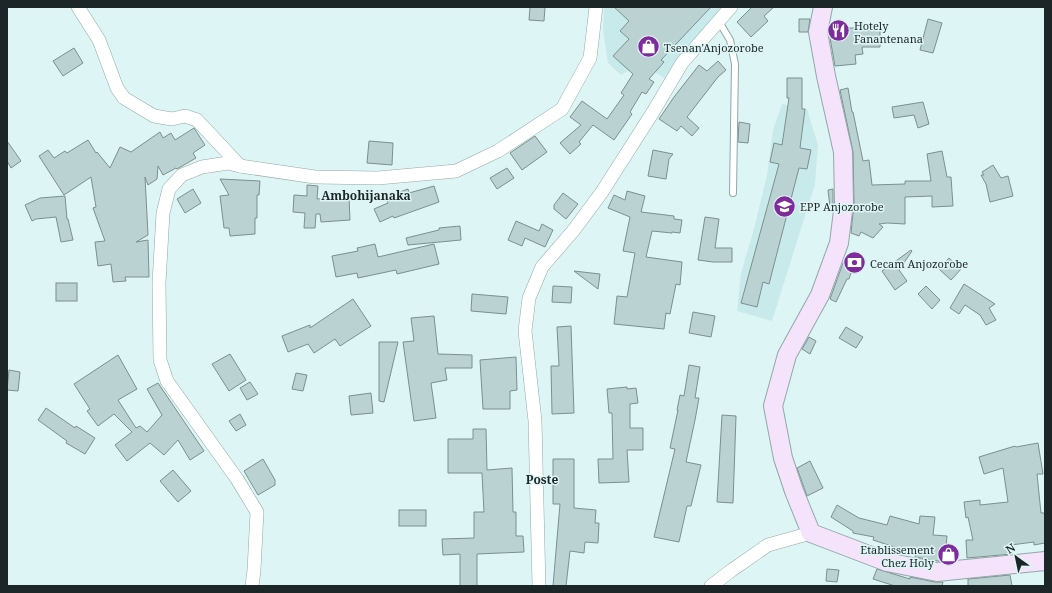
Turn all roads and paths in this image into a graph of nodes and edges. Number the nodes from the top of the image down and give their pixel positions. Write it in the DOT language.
graph roads {
  1 [pos="78,7"];
  2 [pos="596,7"];
  3 [pos="731,7"];
  4 [pos="823,7"];
  5 [pos="718,20"];
  6 [pos="240,166"];
  7 [pos="733,193"];
  8 [pos="811,534"];
  9 [pos="1045,561"];
  10 [pos="252,586"];
  11 [pos="539,586"];
  12 [pos="711,586"];
  1 -- 6 [label="street"];
  2 -- 6 [label="street"];
  3 -- 5 [label="street"];
  4 -- 8 [label="main road"];
  5 -- 7 [label="lane"];
  5 -- 11 [label="street"];
  6 -- 10 [label="street"];
  8 -- 9 [label="main road"];
  8 -- 12 [label="street"];
}
